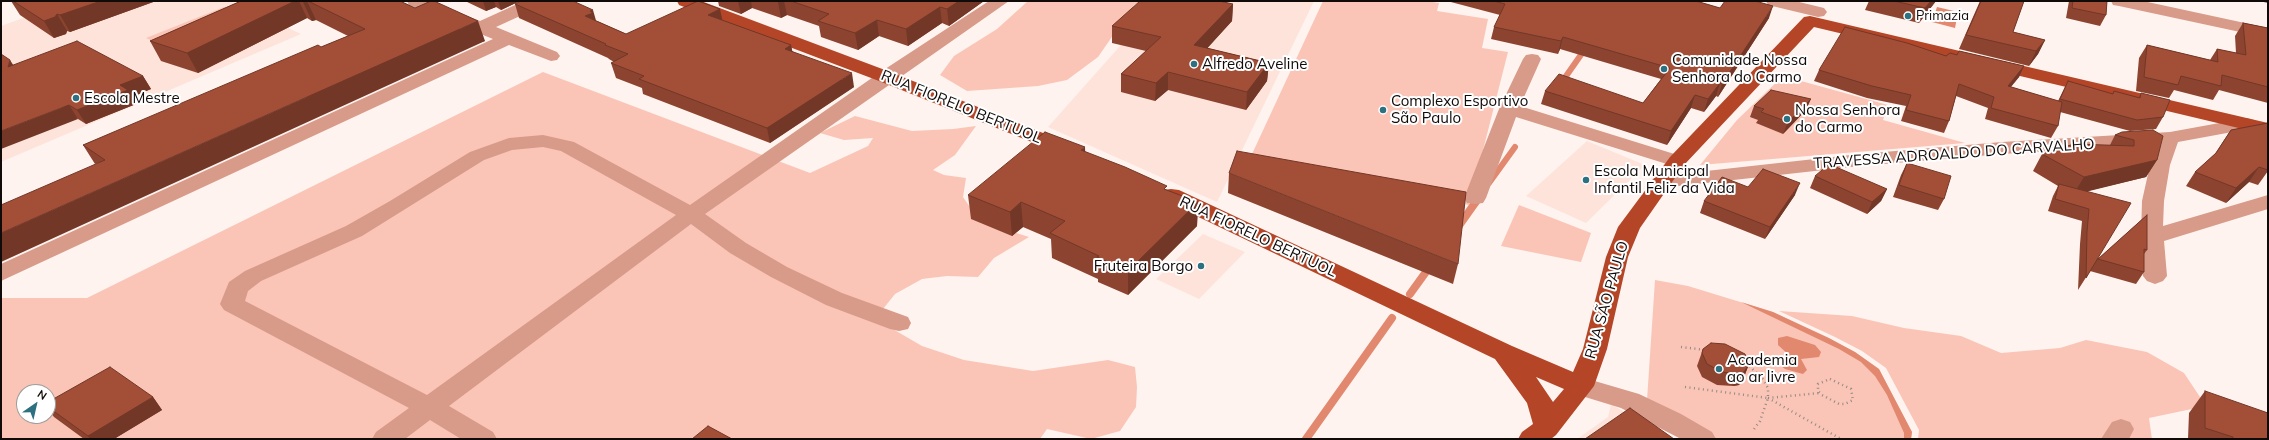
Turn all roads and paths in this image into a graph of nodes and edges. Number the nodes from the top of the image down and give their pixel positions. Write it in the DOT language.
graph roads {
  1 [pos="415,1"];
  2 [pos="538,1"];
  3 [pos="685,1"];
  4 [pos="1001,1"];
  5 [pos="1774,1"];
  6 [pos="2118,1"];
  7 [pos="1819,11"];
  8 [pos="480,28"];
  9 [pos="2268,33"];
  10 [pos="508,39"];
  11 [pos="551,56"];
  12 [pos="1532,59"];
  13 [pos="886,77"];
  14 [pos="1509,109"];
  15 [pos="2247,124"];
  16 [pos="2268,130"];
  17 [pos="2170,138"];
  18 [pos="1081,156"];
  19 [pos="1677,161"];
  20 [pos="1661,182"];
  21 [pos="1154,188"];
  22 [pos="1475,198"];
  23 [pos="2268,202"];
  24 [pos="691,214"];
  25 [pos="2152,237"];
  26 [pos="1,272"];
  27 [pos="2155,276"];
  28 [pos="899,323"];
  29 [pos="1681,347"];
  30 [pos="1714,351"];
  31 [pos="1502,352"];
  32 [pos="1741,361"];
  33 [pos="1581,386"];
  34 [pos="1685,387"];
  35 [pos="1820,393"];
  36 [pos="1768,398"];
  37 [pos="430,408"];
  38 [pos="1754,429"];
  39 [pos="1539,433"];
  40 [pos="386,439"];
  41 [pos="483,439"];
  42 [pos="1702,439"];
  43 [pos="1841,439"];
  1 -- 8 [label="street"];
  2 -- 8 [label="street"];
  3 -- 13 [label="main road, RUA FIORELO BERTUOL"];
  4 -- 13 [label="street"];
  5 -- 7 [label="street"];
  6 -- 9 [label="street"];
  7 -- 15 [label="main road"];
  7 -- 19 [label="main road, RUA SÃO PAULO"];
  8 -- 10 [label="street"];
  10 -- 11 [label="street"];
  10 -- 26 [label="street"];
  12 -- 14 [label="street"];
  13 -- 18 [label="main road, RUA FIORELO BERTUOL"];
  13 -- 24 [label="street"];
  14 -- 19 [label="street"];
  14 -- 22 [label="street"];
  15 -- 16 [label="main road"];
  15 -- 17 [label="street, TRAVESSA ADROALDO DO CARVALHO"];
  17 -- 20 [label="street, TRAVESSA ADROALDO DO CARVALHO"];
  17 -- 25 [label="street"];
  19 -- 20 [label="main road, RUA SÃO PAULO"];
  20 -- 33 [label="main road, RUA SÃO PAULO"];
  21 -- 31 [label="main road, RUA FIORELO BERTUOL"];
  23 -- 25 [label="street"];
  24 -- 28 [label="street"];
  24 -- 37 [label="street"];
  24 -- 37 [label="street"];
  25 -- 27 [label="street"];
  29 -- 30 [label="path"];
  31 -- 33 [label="main road, RUA FIORELO BERTUOL"];
  31 -- 39 [label="main road"];
  32 -- 36 [label="path"];
  33 -- 39 [label="main road, RUA SÃO PAULO"];
  33 -- 42 [label="street"];
  34 -- 36 [label="path"];
  35 -- 35 [label="path"];
  35 -- 36 [label="path"];
  36 -- 38 [label="path"];
  36 -- 43 [label="path"];
  37 -- 40 [label="street"];
  37 -- 41 [label="street"];
}
